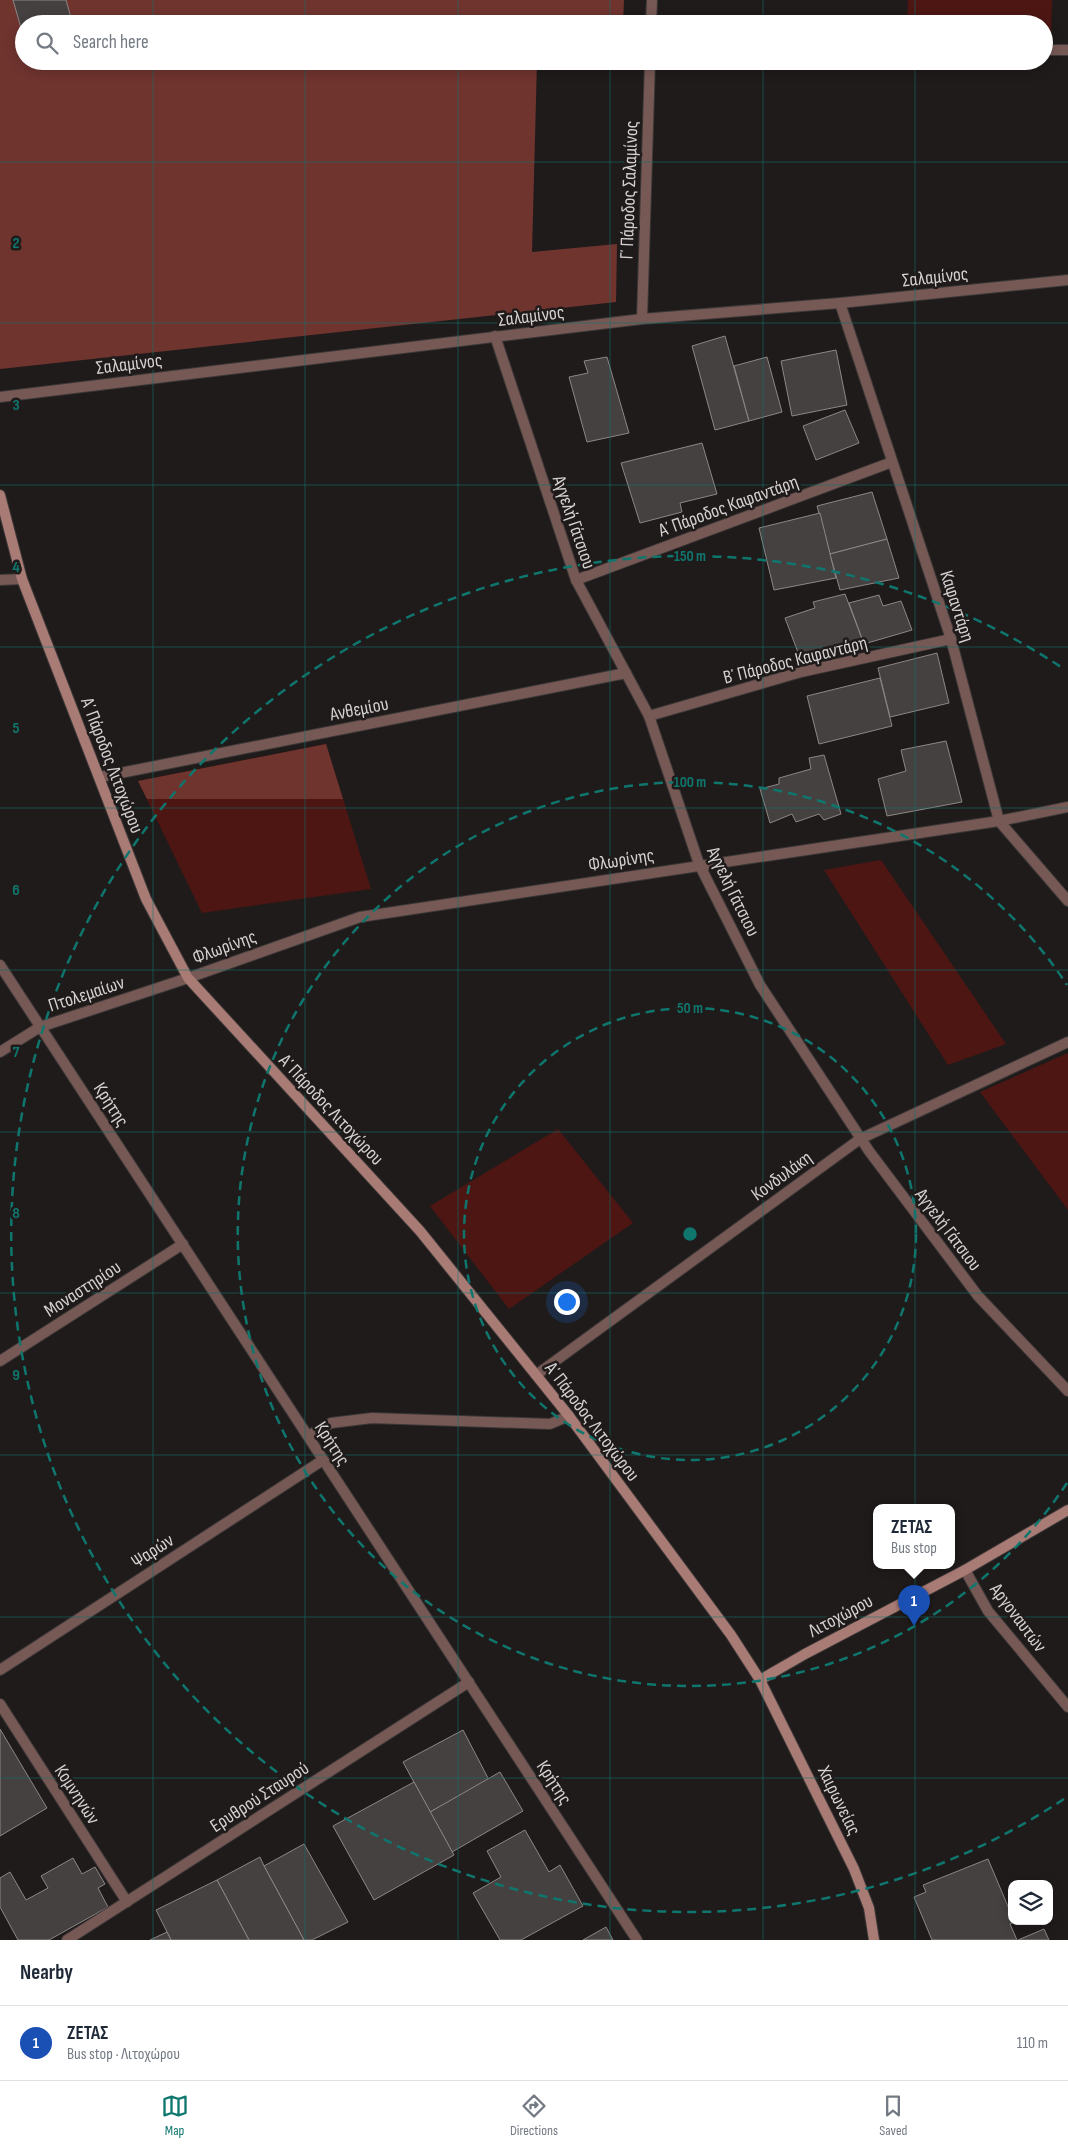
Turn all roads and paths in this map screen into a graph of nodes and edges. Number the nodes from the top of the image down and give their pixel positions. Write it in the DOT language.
graph roads {
  1 [pos="652,0"];
  2 [pos="651,15"];
  3 [pos="1053,50"];
  4 [pos="1068,50"];
  5 [pos="650,70"];
  6 [pos="1068,280"];
  7 [pos="840,303"];
  8 [pos="642,319"];
  9 [pos="495,336"];
  10 [pos="0,397"];
  11 [pos="892,462"];
  12 [pos="0,495"];
  13 [pos="22,579"];
  14 [pos="0,580"];
  15 [pos="576,580"];
  16 [pos="951,639"];
  17 [pos="626,673"];
  18 [pos="649,716"];
  19 [pos="100,777"];
  20 [pos="1068,807"];
  21 [pos="999,821"];
  22 [pos="699,864"];
  23 [pos="1068,902"];
  24 [pos="0,965"];
  25 [pos="188,978"];
  26 [pos="40,1026"];
  27 [pos="1068,1042"];
  28 [pos="0,1052"];
  29 [pos="860,1139"];
  30 [pos="183,1244"];
  31 [pos="0,1361"];
  32 [pos="536,1375"];
  33 [pos="1068,1391"];
  34 [pos="569,1416"];
  35 [pos="308,1436"];
  36 [pos="323,1460"];
  37 [pos="1068,1510"];
  38 [pos="965,1570"];
  39 [pos="0,1670"];
  40 [pos="760,1680"];
  41 [pos="470,1682"];
  42 [pos="0,1704"];
  43 [pos="1068,1707"];
  44 [pos="127,1902"];
  45 [pos="67,1940"];
  46 [pos="637,1940"];
  47 [pos="874,1940"];
  1 -- 2 [label="street"];
  3 -- 4 [label="street"];
  5 -- 8 [label="street, Γ΄ Πάροδος Σαλαμίνος"];
  6 -- 7 [label="street, Σαλαμίνος"];
  7 -- 8 [label="street, Σαλαμίνος"];
  7 -- 11 [label="street, Καφαντάρη"];
  8 -- 9 [label="street, Σαλαμίνος"];
  9 -- 10 [label="street, Σαλαμίνος"];
  9 -- 15 [label="street, Αγγελή Γάτσιου"];
  11 -- 15 [label="street, Α΄ Πάροδος Καφαντάρη"];
  11 -- 16 [label="street, Καφαντάρη"];
  12 -- 13 [label="street, Α΄ Πάροδος Λιτοχώρου"];
  13 -- 14 [label="street"];
  13 -- 19 [label="street, Α΄ Πάροδος Λιτοχώρου"];
  15 -- 17 [label="street, Αγγελή Γάτσιου"];
  16 -- 18 [label="street, Β΄ Πάροδος Καφαντάρη"];
  16 -- 21 [label="street, Καφαντάρη"];
  17 -- 18 [label="street, Αγγελή Γάτσιου"];
  17 -- 19 [label="street, Ανθεμίου"];
  18 -- 22 [label="street, Αγγελή Γάτσιου"];
  19 -- 25 [label="street, Α΄ Πάροδος Λιτοχώρου"];
  20 -- 21 [label="street, Φλωρίνης"];
  21 -- 22 [label="street, Φλωρίνης"];
  21 -- 23 [label="street, Καφαντάρη"];
  22 -- 25 [label="street, Φλωρίνης"];
  22 -- 29 [label="street, Αγγελή Γάτσιου"];
  24 -- 26 [label="street, Κρήτης"];
  25 -- 26 [label="street, Πτολεμαίων"];
  25 -- 32 [label="street, Α΄ Πάροδος Λιτοχώρου"];
  26 -- 28 [label="street, Πτολεμαίων"];
  26 -- 30 [label="street, Κρήτης"];
  27 -- 29 [label="street, Κονδυλάκη"];
  29 -- 32 [label="street, Κονδυλάκη"];
  29 -- 33 [label="street, Αγγελή Γάτσιου"];
  30 -- 31 [label="street, Μοναστηρίου"];
  30 -- 35 [label="street, Κρήτης"];
  32 -- 34 [label="street, Α΄ Πάροδος Λιτοχώρου"];
  34 -- 35 [label="street"];
  34 -- 40 [label="street, Α΄ Πάροδος Λιτοχώρου"];
  35 -- 36 [label="street, Κρήτης"];
  36 -- 39 [label="street, Ψαρών"];
  36 -- 41 [label="street, Κρήτης"];
  37 -- 38 [label="street, Λιτοχώρου"];
  38 -- 40 [label="street, Λιτοχώρου"];
  38 -- 43 [label="street, Αργοναυτών"];
  40 -- 47 [label="street, Χαιρωνείας"];
  41 -- 44 [label="street, Ερυθρού Σταυρού"];
  41 -- 46 [label="street, Κρήτης"];
  42 -- 44 [label="street, Κομνηνών"];
  44 -- 45 [label="street, Ερυθρού Σταυρού"];
}
